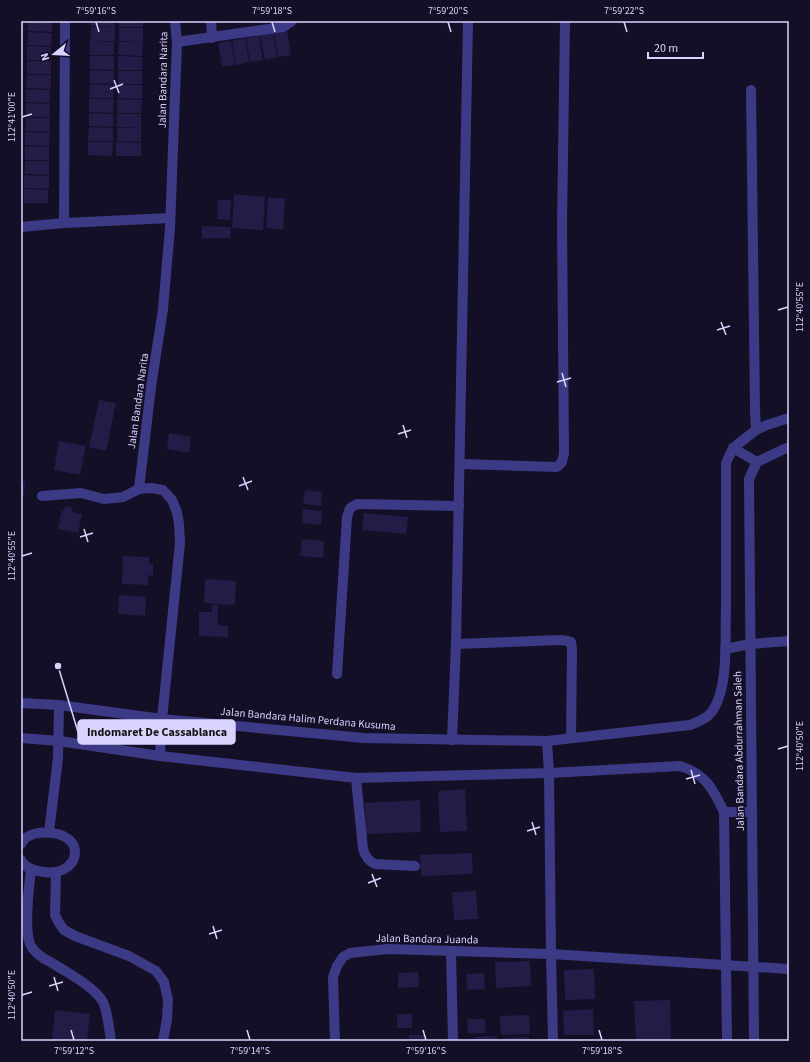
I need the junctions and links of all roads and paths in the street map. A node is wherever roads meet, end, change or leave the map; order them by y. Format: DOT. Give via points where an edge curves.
graph roads {
  1 [pos="65,21"];
  2 [pos="176,21"];
  3 [pos="212,21"];
  4 [pos="292,21"];
  5 [pos="468,21"];
  6 [pos="566,21"];
  7 [pos="212,38"];
  8 [pos="177,42"];
  9 [pos="752,90"];
  10 [pos="64,223"];
  11 [pos="170,223"];
  12 [pos="21,227"];
  13 [pos="789,418"];
  14 [pos="756,430"];
  15 [pos="789,447"];
  16 [pos="733,448"];
  17 [pos="757,462"];
  18 [pos="460,464"];
  19 [pos="139,489"];
  20 [pos="42,496"];
  21 [pos="459,506"];
  22 [pos="789,641"];
  23 [pos="456,644"];
  24 [pos="750,644"];
  25 [pos="725,649"];
  26 [pos="337,674"];
  27 [pos="21,703"];
  28 [pos="59,705"];
  29 [pos="162,718"];
  30 [pos="690,725"];
  31 [pos="21,738"];
  32 [pos="571,738"];
  33 [pos="452,740"];
  34 [pos="59,741"];
  35 [pos="547,741"];
  36 [pos="160,756"];
  37 [pos="549,773"];
  38 [pos="356,778"];
  39 [pos="724,812"];
  40 [pos="752,812"];
  41 [pos="49,832"];
  42 [pos="21,844"];
  43 [pos="21,860"];
  44 [pos="415,866"];
  45 [pos="31,870"];
  46 [pos="56,872"];
  47 [pos="451,951"];
  48 [pos="551,954"];
  49 [pos="726,966"];
  50 [pos="753,966"];
  51 [pos="789,969"];
  52 [pos="111,1041"];
  53 [pos="163,1041"];
  54 [pos="335,1041"];
  55 [pos="453,1041"];
  56 [pos="553,1041"];
  57 [pos="727,1041"];
  58 [pos="754,1041"];
  1 -- 10 [label="street"];
  2 -- 8 [label="street, Jalan Bandara Narita"];
  3 -- 7 [label="street"];
  4 -- 7 [label="street" via="283,27"];
  5 -- 18 [label="street"];
  6 -- 18 [label="street" via="562,223 562,462 557,467"];
  7 -- 8 [label="street"];
  8 -- 11 [label="street, Jalan Bandara Narita"];
  9 -- 14 [label="street"];
  10 -- 11 [label="street"];
  10 -- 12 [label="street"];
  11 -- 19 [label="street, Jalan Bandara Narita" via="163,308"];
  13 -- 14 [label="street"];
  14 -- 16 [label="street"];
  15 -- 17 [label="street"];
  16 -- 17 [label="street"];
  16 -- 25 [label="street, Jalan Bandara Abdurrahman Saleh" via="726,463"];
  17 -- 24 [label="street, Jalan Bandara Abdurrahman Saleh" via="749,479"];
  18 -- 21 [label="street"];
  19 -- 20 [label="street" via="123,497 104,500 81,493"];
  19 -- 29 [label="street" via="163,490 178,512 180,524"];
  21 -- 23 [label="street"];
  21 -- 26 [label="street" via="357,504 350,508 347,517"];
  22 -- 24 [label="street"];
  23 -- 32 [label="street" via="570,641"];
  23 -- 33 [label="street"];
  24 -- 25 [label="street"];
  24 -- 40 [label="street, Jalan Bandara Abdurrahman Saleh"];
  25 -- 30 [label="street, Jalan Bandara Abdurrahman Saleh" via="723,681 718,700 706,718"];
  27 -- 28 [label="street, Jalan Bandara Halim Perdana Kusuma"];
  28 -- 29 [label="street, Jalan Bandara Halim Perdana Kusuma"];
  28 -- 34 [label="street"];
  29 -- 33 [label="street, Jalan Bandara Halim Perdana Kusuma" via="364,738"];
  29 -- 36 [label="street"];
  30 -- 32 [label="street, Jalan Bandara Halim Perdana Kusuma"];
  31 -- 34 [label="street"];
  32 -- 35 [label="street, Jalan Bandara Halim Perdana Kusuma"];
  33 -- 35 [label="street, Jalan Bandara Halim Perdana Kusuma"];
  34 -- 36 [label="street"];
  34 -- 41 [label="street"];
  35 -- 37 [label="street"];
  36 -- 38 [label="street"];
  37 -- 38 [label="street"];
  37 -- 39 [label="street, Jalan Bandara Abdurrahman Saleh" via="680,766 697,773 709,784"];
  37 -- 48 [label="street"];
  38 -- 44 [label="street" via="363,849 367,858 375,864"];
  39 -- 40 [label="street"];
  39 -- 49 [label="street, Jalan Bandara Abdurrahman Saleh"];
  40 -- 50 [label="street, Jalan Bandara Abdurrahman Saleh"];
  41 -- 42 [label="street" via="30,835"];
  41 -- 46 [label="street" via="68,838 75,852 73,862"];
  43 -- 45 [label="street"];
  45 -- 46 [label="street"];
  45 -- 52 [label="street" via="27,921 31,946 41,957 96,993 104,1004"];
  46 -- 53 [label="street" via="55,915 64,930 129,956 156,971 164,982 168,1000"];
  47 -- 48 [label="street, Jalan Bandara Juanda"];
  47 -- 54 [label="street, Jalan Bandara Juanda" via="388,949 350,953 343,957 333,976"];
  47 -- 55 [label="street"];
  48 -- 49 [label="street, Jalan Bandara Juanda"];
  48 -- 56 [label="street"];
  49 -- 50 [label="street, Jalan Bandara Juanda"];
  49 -- 57 [label="street, Jalan Bandara Abdurrahman Saleh"];
  50 -- 51 [label="street, Jalan Bandara Juanda"];
  50 -- 58 [label="street, Jalan Bandara Abdurrahman Saleh"];
}
